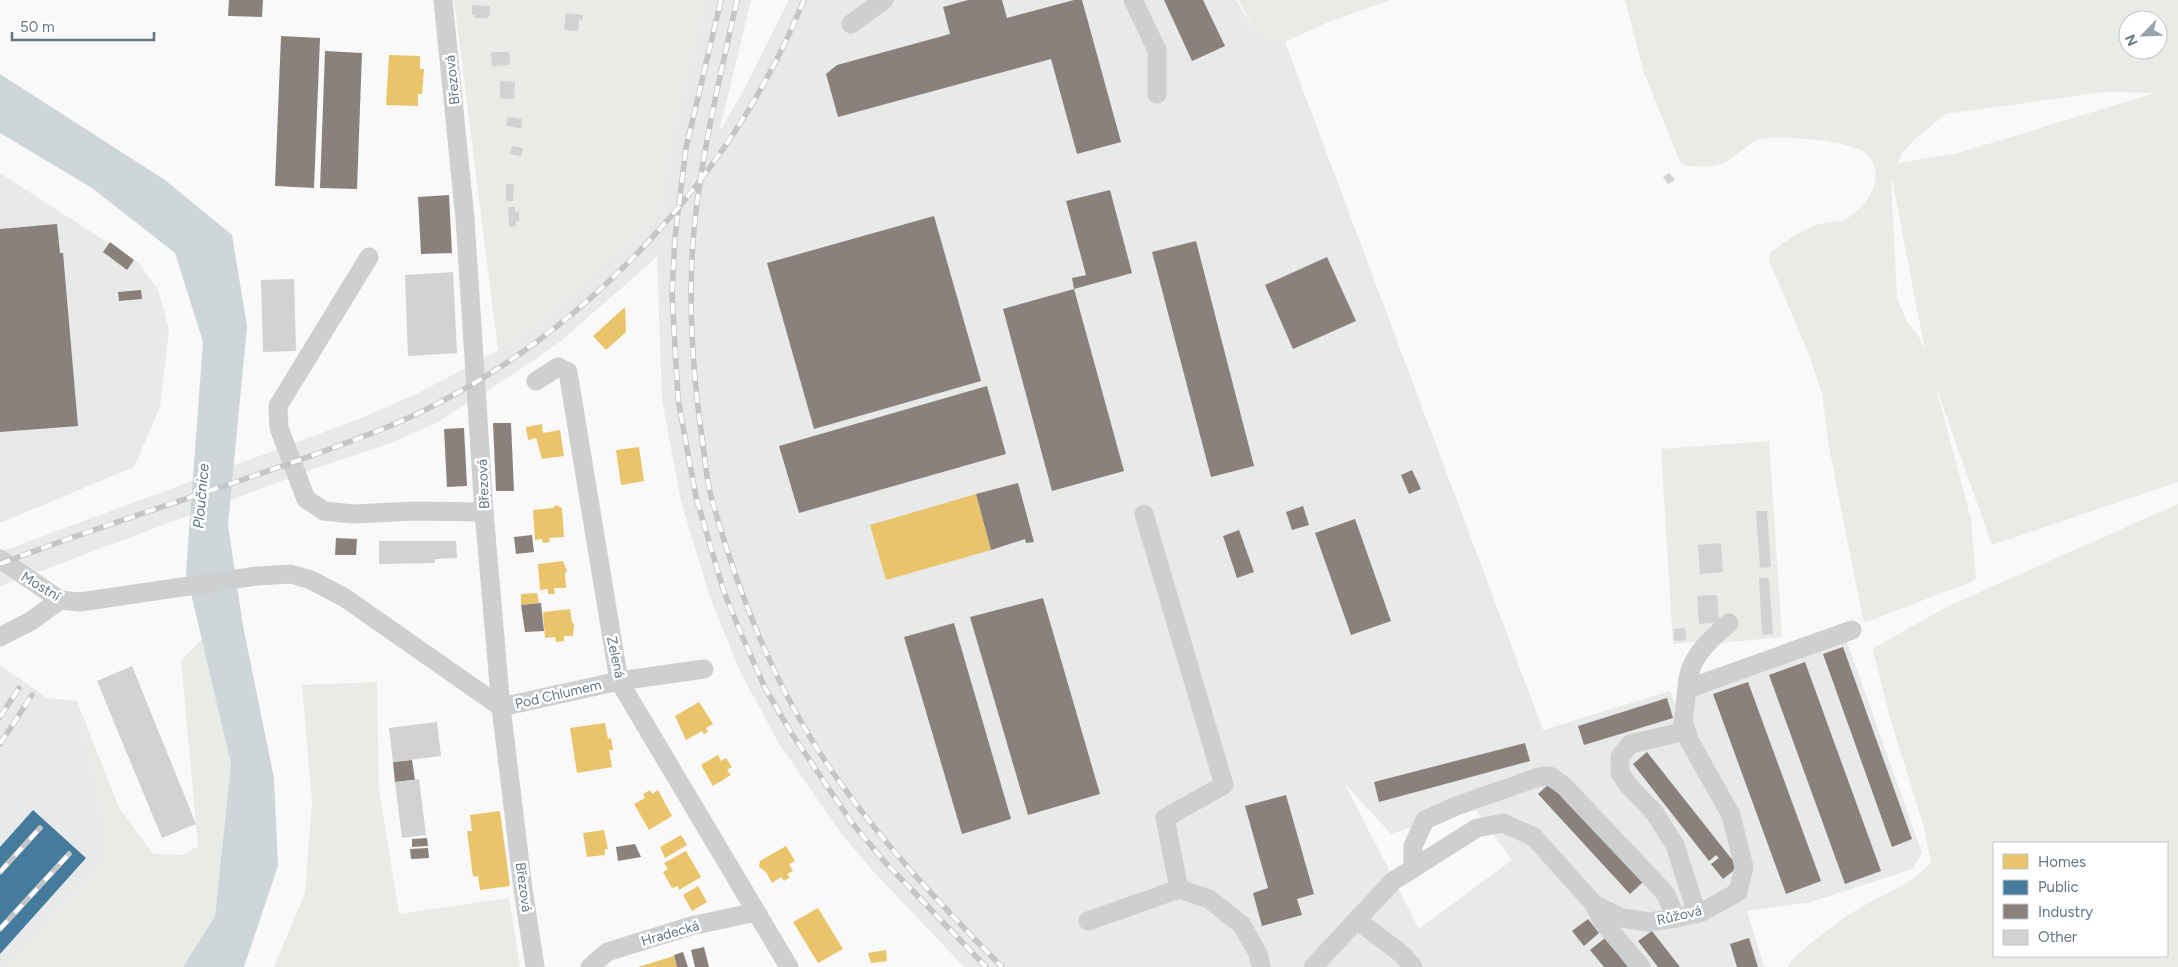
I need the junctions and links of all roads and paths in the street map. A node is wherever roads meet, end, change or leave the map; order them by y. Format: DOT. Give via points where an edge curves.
graph roads {
  1 [pos="443,0"];
  2 [pos="884,0"];
  3 [pos="1133,0"];
  4 [pos="851,24"];
  5 [pos="1157,94"];
  6 [pos="369,257"];
  7 [pos="536,381"];
  8 [pos="484,512"];
  9 [pos="1144,514"];
  10 [pos="0,559"];
  11 [pos="60,600"];
  12 [pos="1729,623"];
  13 [pos="1852,630"];
  14 [pos="0,638"];
  15 [pos="704,669"];
  16 [pos="619,681"];
  17 [pos="1687,689"];
  18 [pos="501,707"];
  19 [pos="1686,731"];
  20 [pos="1412,869"];
  21 [pos="1179,889"];
  22 [pos="1594,904"];
  23 [pos="756,912"];
  24 [pos="1697,914"];
  25 [pos="1676,918"];
  26 [pos="1357,920"];
  27 [pos="1088,921"];
  28 [pos="535,967"];
  29 [pos="590,967"];
  30 [pos="789,967"];
  31 [pos="1261,967"];
  32 [pos="1313,967"];
  33 [pos="1413,967"];
  34 [pos="1641,967"];
  1 -- 8 [label="street, Březová" via="466,219"];
  2 -- 4 [label="street"];
  3 -- 5 [label="street" via="1157,50"];
  6 -- 8 [label="street" via="278,406 279,428 306,499 324,511 353,514"];
  7 -- 16 [label="street, Zelená" via="558,367 568,372"];
  8 -- 18 [label="street, Březová"];
  9 -- 21 [label="street" via="1224,784 1165,818"];
  10 -- 11 [label="street, Mostní"];
  11 -- 14 [label="street"];
  11 -- 18 [label="street, Mostní" via="80,602 291,574 331,590"];
  12 -- 17 [label="street, Růžová" via="1706,643 1687,675"];
  13 -- 17 [label="street"];
  15 -- 16 [label="street, Pod Chlumem"];
  16 -- 18 [label="street, Pod Chlumem"];
  16 -- 23 [label="street, Zelená"];
  17 -- 19 [label="street, Růžová" via="1683,722"];
  18 -- 28 [label="street, Březová"];
  19 -- 24 [label="street, Růžová" via="1731,815 1744,866 1738,892"];
  19 -- 24 [label="street" via="1630,744 1620,757 1620,772 1654,812 1675,845"];
  20 -- 22 [label="street, Růžová" via="1477,828 1503,823 1534,837"];
  20 -- 25 [label="street" via="1413,846 1425,820 1550,776 1564,786 1665,893"];
  20 -- 26 [label="street, Růžová" via="1393,881"];
  21 -- 27 [label="street"];
  21 -- 31 [label="street" via="1209,899 1242,925 1258,954"];
  22 -- 25 [label="street, Růžová" via="1622,918 1649,922"];
  22 -- 34 [label="street" via="1602,921"];
  23 -- 29 [label="street, Hradecká" via="691,926 607,952"];
  23 -- 30 [label="street, Zelená"];
  24 -- 25 [label="street, Růžová"];
  26 -- 32 [label="street, Růžová"];
  26 -- 33 [label="street" via="1404,955"];
}
